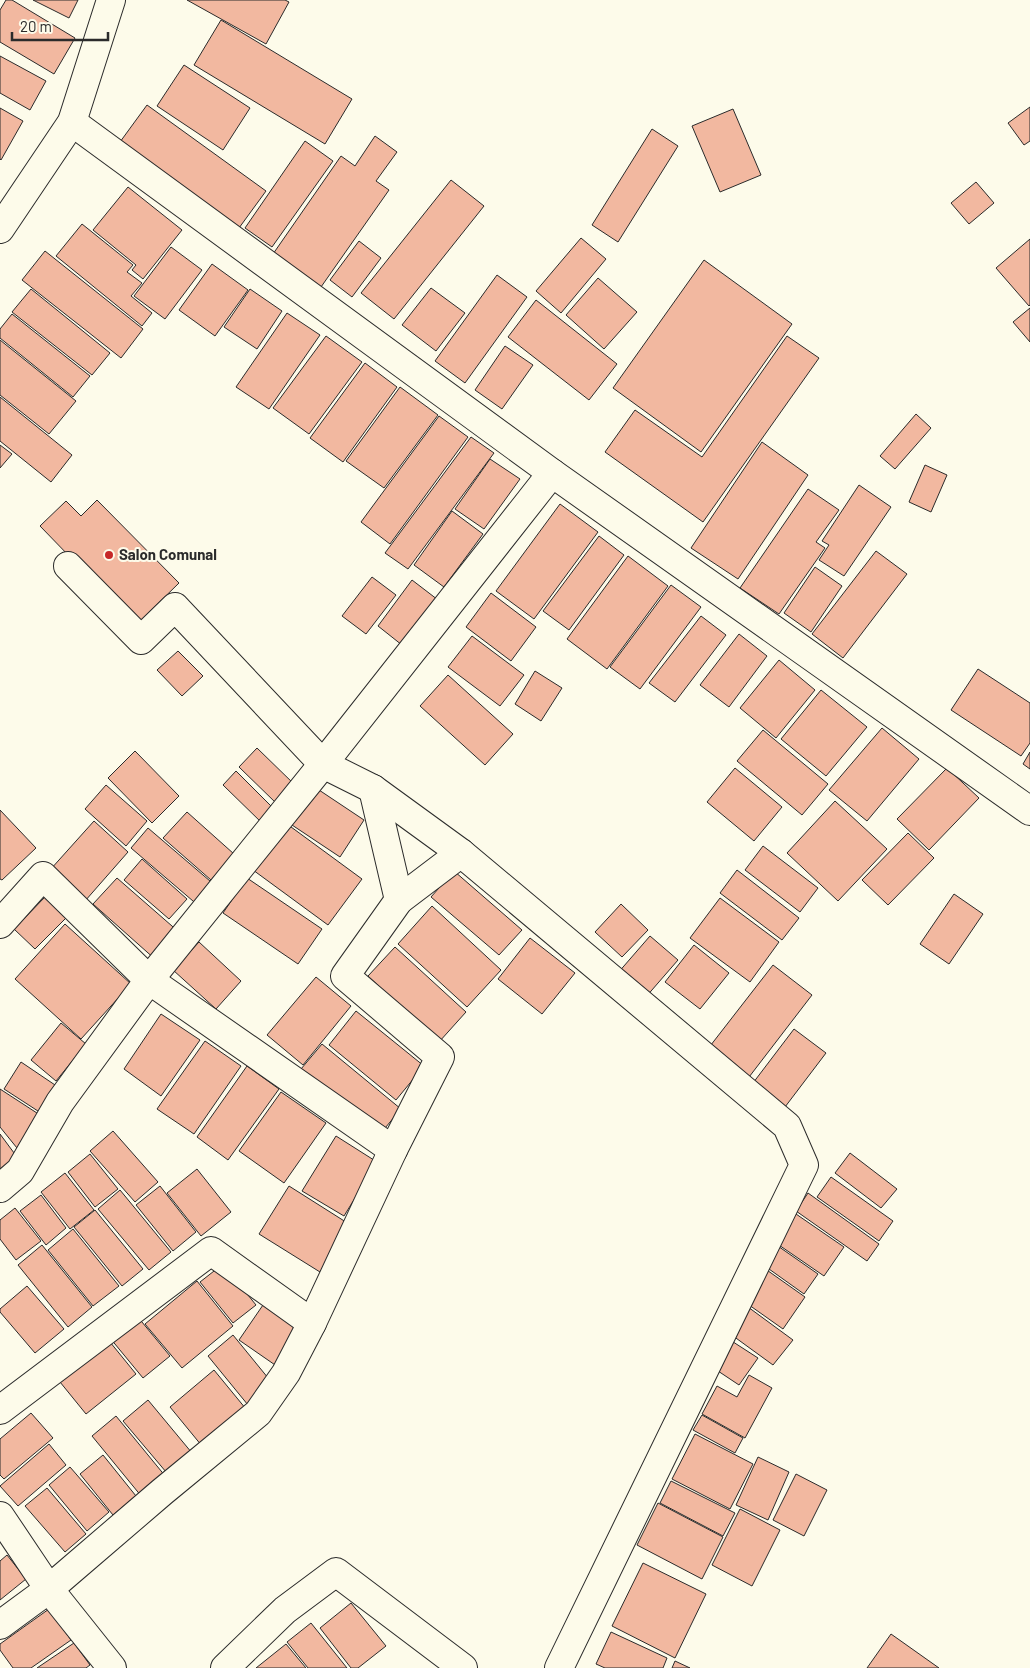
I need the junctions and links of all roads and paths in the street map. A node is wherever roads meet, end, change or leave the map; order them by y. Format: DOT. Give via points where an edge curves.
graph roads {
  1 [pos="111,0"];
  2 [pos="72,122"];
  3 [pos="0,229"];
  4 [pos="552,473"];
  5 [pos="68,566"];
  6 [pos="322,764"];
  7 [pos="373,789"];
  8 [pos="1030,811"];
  9 [pos="461,853"];
  10 [pos="399,900"];
  11 [pos="0,924"];
  12 [pos="149,980"];
  13 [pos="393,1150"];
  14 [pos="0,1188"];
  15 [pos="312,1323"];
  16 [pos="0,1410"];
  17 [pos="0,1516"];
  18 [pos="49,1589"];
  19 [pos="0,1625"];
  20 [pos="112,1668"];
  21 [pos="226,1668"];
  22 [pos="463,1668"];
  23 [pos="559,1668"];
  1 -- 2 [label="street"];
  2 -- 3 [label="street"];
  2 -- 4 [label="street"];
  4 -- 6 [label="street"];
  4 -- 8 [label="street"];
  5 -- 6 [label="street" via="141,640 175,607"];
  6 -- 7 [label="street"];
  6 -- 12 [label="street"];
  7 -- 9 [label="street"];
  7 -- 10 [label="street"];
  9 -- 10 [label="street"];
  9 -- 23 [label="street" via="787,1126 804,1165"];
  10 -- 13 [label="street" via="345,976 440,1057"];
  11 -- 12 [label="street" via="44,876"];
  12 -- 13 [label="street"];
  12 -- 14 [label="street" via="60,1102 20,1171"];
  13 -- 15 [label="street"];
  15 -- 16 [label="street" via="211,1251"];
  15 -- 18 [label="street" via="286,1372 258,1413"];
  17 -- 18 [label="street"];
  18 -- 19 [label="street"];
  18 -- 20 [label="street"];
  21 -- 22 [label="street" via="285,1610 336,1572"];
}
